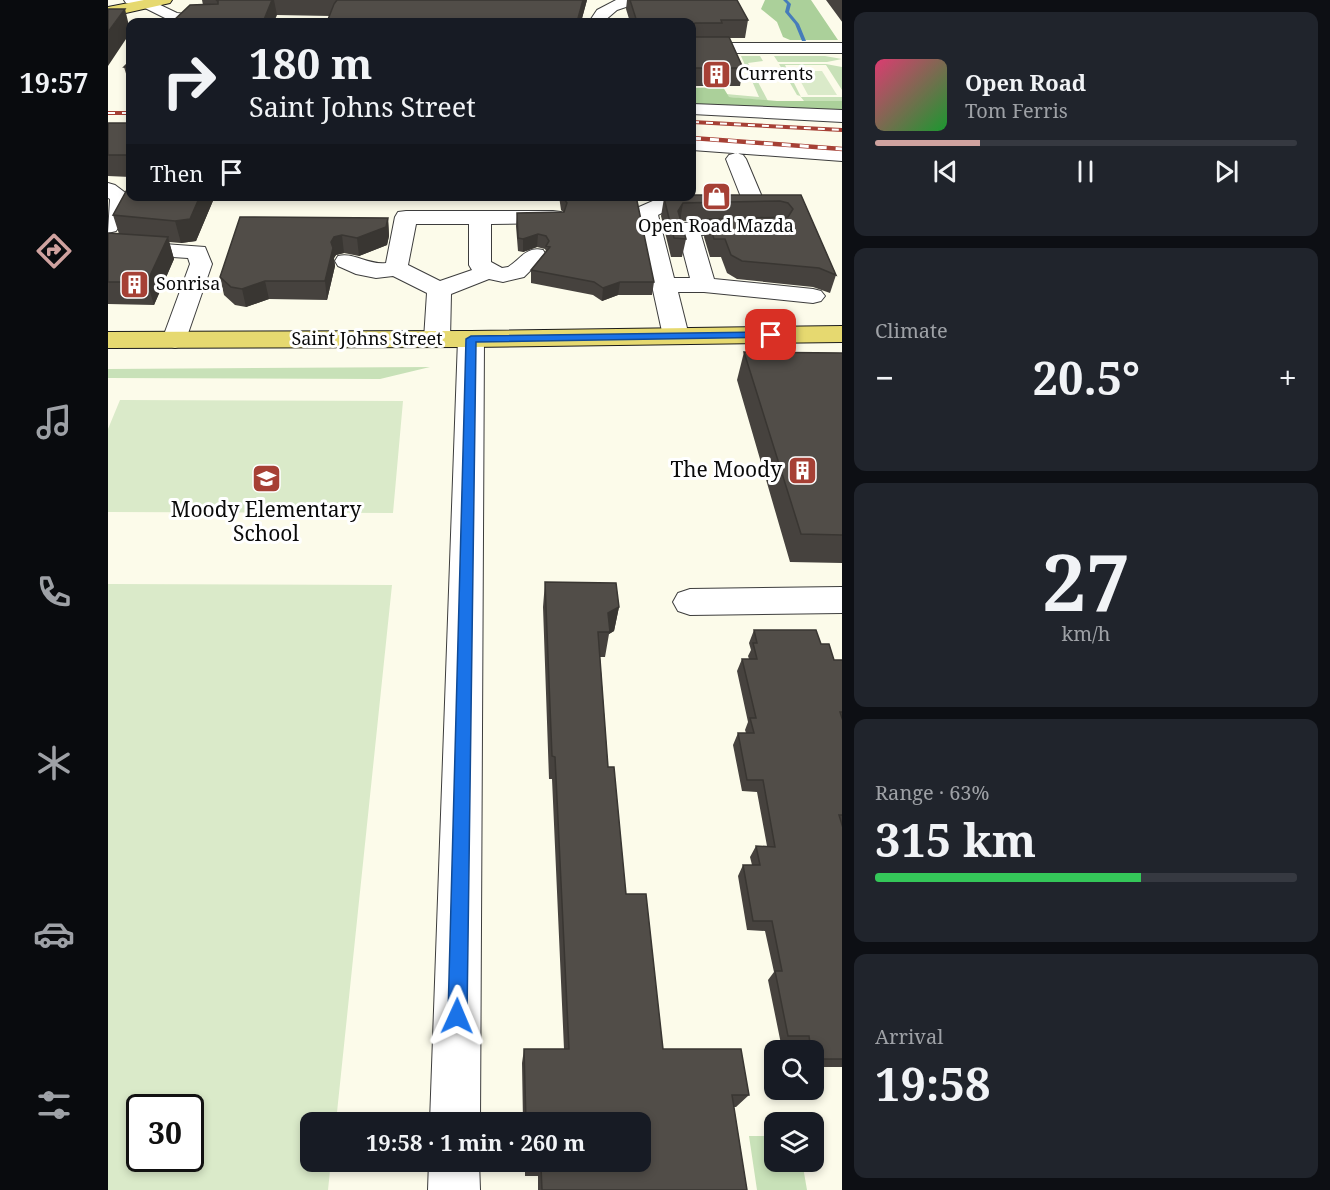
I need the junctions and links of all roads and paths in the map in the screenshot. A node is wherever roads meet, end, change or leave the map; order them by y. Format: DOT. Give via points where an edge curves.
graph roads {
  1 [pos="165,0"];
  2 [pos="633,0"];
  3 [pos="131,2"];
  4 [pos="108,4"];
  5 [pos="148,4"];
  6 [pos="108,12"];
  7 [pos="154,18"];
  8 [pos="181,18"];
  9 [pos="598,18"];
  10 [pos="696,48"];
  11 [pos="842,48"];
  12 [pos="696,109"];
  13 [pos="842,116"];
  14 [pos="696,144"];
  15 [pos="842,155"];
  16 [pos="736,159"];
  17 [pos="108,189"];
  18 [pos="664,201"];
  19 [pos="674,201"];
  20 [pos="552,213"];
  21 [pos="480,218"];
  22 [pos="108,226"];
  23 [pos="775,228"];
  24 [pos="108,243"];
  25 [pos="535,255"];
  26 [pos="346,261"];
  27 [pos="396,268"];
  28 [pos="489,271"];
  29 [pos="664,285"];
  30 [pos="704,285"];
  31 [pos="439,290"];
  32 [pos="813,296"];
  33 [pos="842,334"];
  34 [pos="676,336"];
  35 [pos="454,339"];
  36 [pos="108,340"];
  37 [pos="175,340"];
  38 [pos="842,600"];
  39 [pos="690,602"];
  40 [pos="455,1112"];
  41 [pos="454,1172"];
  42 [pos="454,1190"];
  1 -- 5 [label="main road"];
  2 -- 9 [label="street" via="608,8"];
  3 -- 4 [label="main road"];
  3 -- 5 [label="main road"];
  3 -- 6 [label="main road"];
  3 -- 7 [label="street"];
  5 -- 8 [label="street"];
  10 -- 11 [label="street"];
  12 -- 13 [label="street"];
  14 -- 15 [label="street"];
  16 -- 19 [label="street" via="754,204"];
  17 -- 22 [label="street" via="121,197"];
  18 -- 29 [label="street" via="647,212"];
  20 -- 21 [label="street"];
  21 -- 27 [label="street" via="396,218"];
  21 -- 28 [label="street" via="480,265"];
  23 -- 30 [label="street" via="688,228"];
  24 -- 37 [label="street" via="119,248 197,252 201,264"];
  25 -- 28 [label="street" via="523,270 512,274"];
  26 -- 27 [label="street" via="369,271"];
  27 -- 31 [label="street"];
  28 -- 31 [label="street"];
  29 -- 30 [label="street"];
  29 -- 34 [label="street"];
  30 -- 32 [label="street"];
  31 -- 35 [label="street"];
  33 -- 34 [label="main road, Saint Johns Street"];
  34 -- 35 [label="main road, Saint Johns Street"];
  35 -- 37 [label="main road, Saint Johns Street"];
  35 -- 40 [label="street"];
  36 -- 37 [label="main road, Saint Johns Street"];
  38 -- 39 [label="street"];
  41 -- 42 [label="street"];
}
